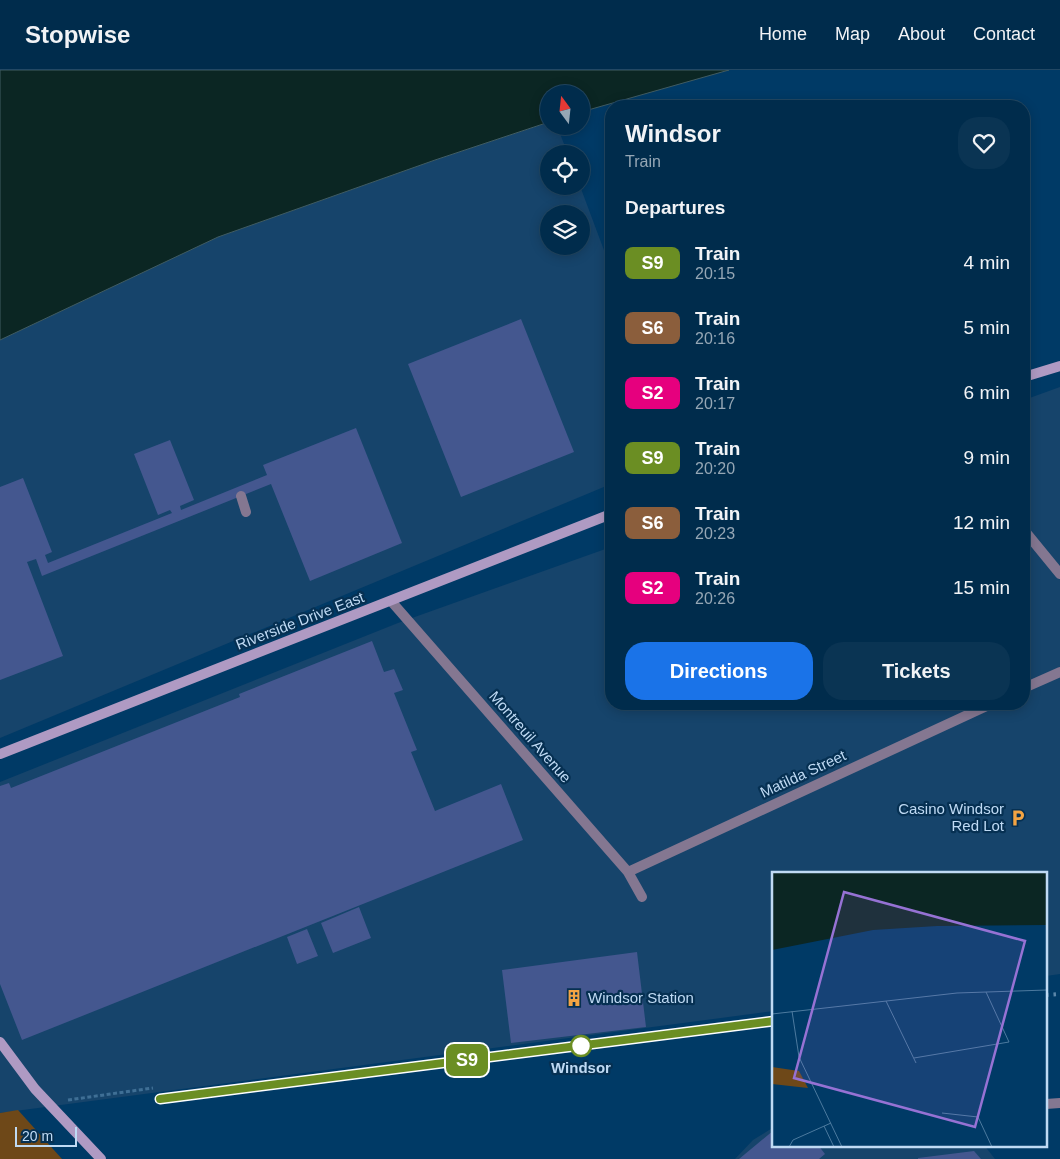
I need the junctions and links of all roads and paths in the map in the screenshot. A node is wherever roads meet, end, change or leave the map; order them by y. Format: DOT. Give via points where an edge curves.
graph roads {
  1 [pos="1060,366"];
  2 [pos="1030,375"];
  3 [pos="241,496"];
  4 [pos="246,512"];
  5 [pos="605,516"];
  6 [pos="1030,537"];
  7 [pos="1060,574"];
  8 [pos="391,601"];
  9 [pos="1060,672"];
  10 [pos="1030,685"];
  11 [pos="978,710"];
  12 [pos="0,754"];
  13 [pos="628,872"];
  14 [pos="642,897"];
  15 [pos="0,1042"];
  16 [pos="153,1088"];
  17 [pos="68,1100"];
  18 [pos="101,1159"];
  1 -- 2 [label="main road"];
  3 -- 4 [label="street"];
  5 -- 8 [label="main road, Riverside Drive East"];
  6 -- 7 [label="street"];
  8 -- 12 [label="main road, Riverside Drive East"];
  8 -- 13 [label="street, Montreuil Avenue"];
  9 -- 10 [label="street"];
  11 -- 13 [label="street, Matilda Street"];
  13 -- 14 [label="street, Montreuil Avenue"];
  15 -- 18 [label="main road" via="35,1089"];
  16 -- 17 [label="path"];
}
